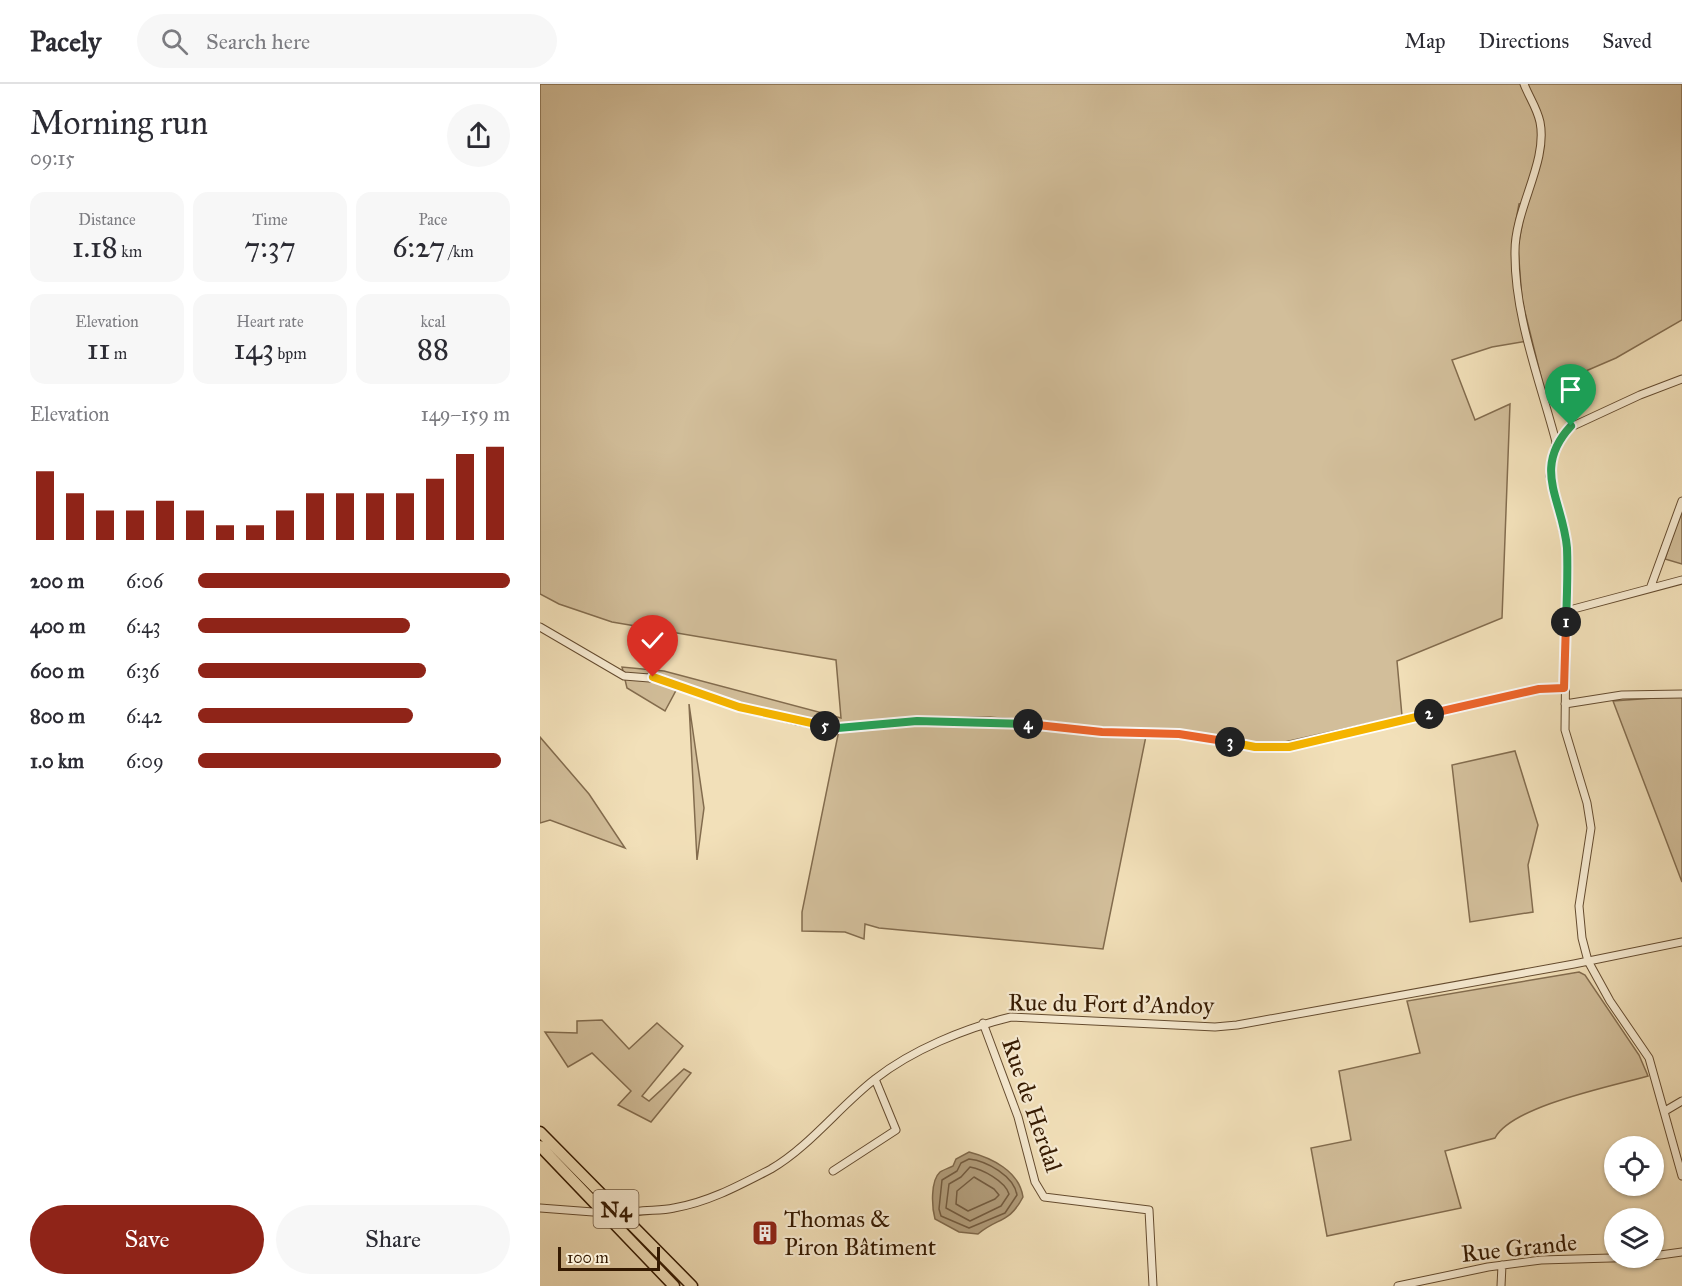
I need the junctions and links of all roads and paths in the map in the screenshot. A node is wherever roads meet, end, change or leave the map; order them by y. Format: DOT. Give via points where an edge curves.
graph roads {
  1 [pos="1524,84"];
  2 [pos="1682,379"];
  3 [pos="1556,442"];
  4 [pos="1682,501"];
  5 [pos="1682,580"];
  6 [pos="1652,586"];
  7 [pos="1566,611"];
  8 [pos="540,627"];
  9 [pos="1564,688"];
  10 [pos="1682,694"];
  11 [pos="1565,704"];
  12 [pos="1682,942"];
  13 [pos="1588,961"];
  14 [pos="983,1023"];
  15 [pos="875,1079"];
  16 [pos="1682,1101"];
  17 [pos="1665,1111"];
  18 [pos="540,1132"];
  19 [pos="540,1146"];
  20 [pos="833,1171"];
  21 [pos="1682,1176"];
  22 [pos="606,1206"];
  23 [pos="540,1208"];
  24 [pos="618,1219"];
  25 [pos="1682,1252"];
  26 [pos="1664,1254"];
  27 [pos="1604,1258"];
  28 [pos="1503,1265"];
  29 [pos="674,1286"];
  30 [pos="692,1286"];
  31 [pos="1153,1286"];
  32 [pos="1398,1286"];
  33 [pos="1501,1286"];
  1 -- 3 [label="street" via="1539,116 1541,137 1516,233 1516,275 1519,301"];
  2 -- 3 [label="street" via="1587,418 1571,426"];
  3 -- 7 [label="street" via="1550,476 1567,546"];
  4 -- 6 [label="street"];
  5 -- 6 [label="street"];
  6 -- 7 [label="street"];
  7 -- 9 [label="street"];
  8 -- 9 [label="street" via="624,676 662,679 739,707 838,728 917,721 990,721 1102,732 1179,734 1272,748 1539,689"];
  9 -- 11 [label="street"];
  10 -- 11 [label="street" via="1622,695"];
  11 -- 13 [label="street" via="1565,730 1591,828 1579,906"];
  12 -- 13 [label="street, Rue du Fort d'Andoy"];
  13 -- 14 [label="street, Rue du Fort d'Andoy" via="1237,1025 1011,1017"];
  13 -- 17 [label="street" via="1648,1058"];
  14 -- 15 [label="street, Rue du Fort d'Andoy"];
  14 -- 31 [label="street, Rue de Herdal" via="1018,1117 1035,1182 1044,1197 1149,1210"];
  15 -- 20 [label="street" via="896,1130"];
  15 -- 24 [label="street, Rue du Fort d'Andoy" via="772,1168 714,1198"];
  16 -- 17 [label="street"];
  17 -- 21 [label="street"];
  18 -- 22 [label="main road, N4"];
  19 -- 22 [label="main road, N4"];
  22 -- 23 [label="street" via="593,1212"];
  22 -- 24 [label="main road, N4"];
  24 -- 29 [label="main road, N4"];
  24 -- 30 [label="main road, N4"];
  25 -- 26 [label="street"];
  27 -- 28 [label="street, Rue Grande"];
  28 -- 32 [label="street, Rue Grande"];
  28 -- 33 [label="street"];
}
